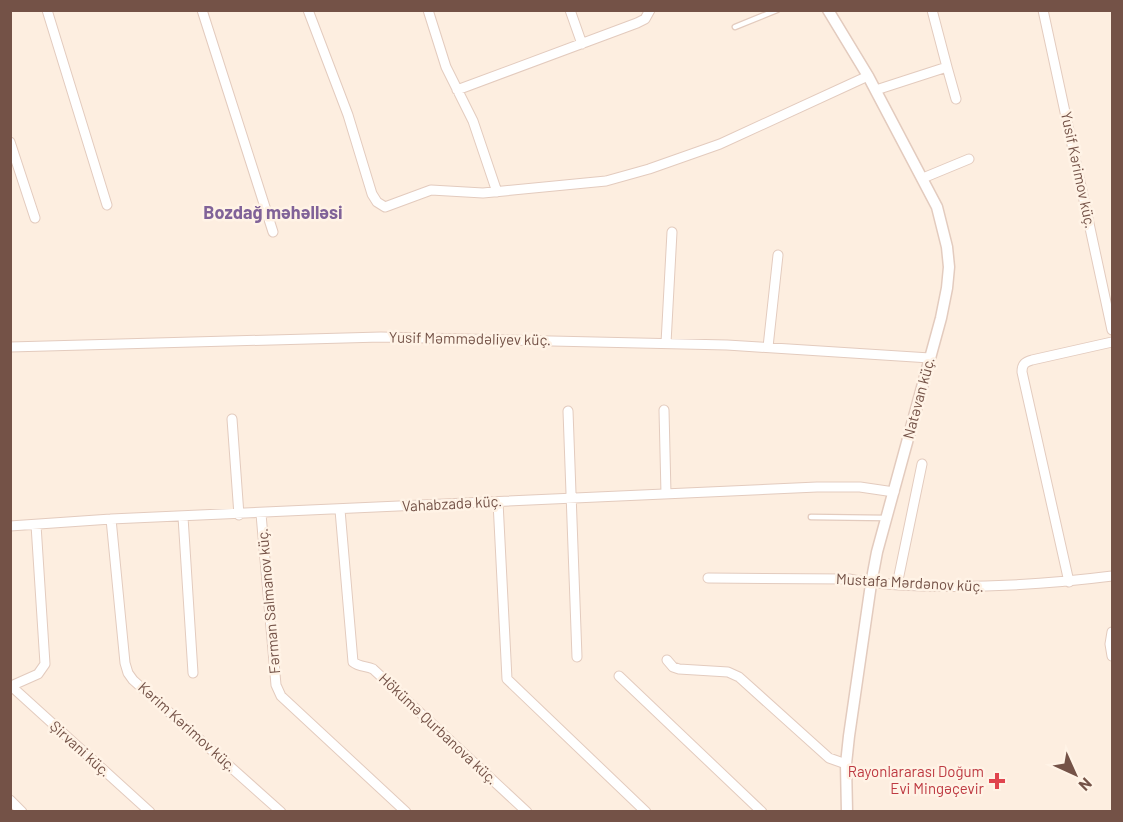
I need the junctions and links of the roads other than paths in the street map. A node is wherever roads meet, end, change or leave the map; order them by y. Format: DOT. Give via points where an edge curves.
graph roads {
  1 [pos="47,10"];
  2 [pos="202,10"];
  3 [pos="308,10"];
  4 [pos="428,10"];
  5 [pos="570,10"];
  6 [pos="650,10"];
  7 [pos="777,10"];
  8 [pos="828,10"];
  9 [pos="932,10"];
  10 [pos="1043,10"];
  11 [pos="735,27"];
  12 [pos="582,44"];
  13 [pos="947,67"];
  14 [pos="868,76"];
  15 [pos="457,90"];
  16 [pos="876,90"];
  17 [pos="956,99"];
  18 [pos="10,142"];
  19 [pos="969,159"];
  20 [pos="923,178"];
  21 [pos="497,192"];
  22 [pos="107,205"];
  23 [pos="35,218"];
  24 [pos="273,232"];
  25 [pos="672,232"];
  26 [pos="778,255"];
  27 [pos="1113,330"];
  28 [pos="1113,342"];
  29 [pos="666,343"];
  30 [pos="10,347"];
  31 [pos="768,347"];
  32 [pos="930,358"];
  33 [pos="664,410"];
  34 [pos="568,411"];
  35 [pos="232,419"];
  36 [pos="922,464"];
  37 [pos="894,492"];
  38 [pos="666,494"];
  39 [pos="571,498"];
  40 [pos="498,502"];
  41 [pos="340,510"];
  42 [pos="261,514"];
  43 [pos="239,515"];
  44 [pos="183,517"];
  45 [pos="811,517"];
  46 [pos="886,518"];
  47 [pos="111,519"];
  48 [pos="36,525"];
  49 [pos="10,526"];
  50 [pos="1113,576"];
  51 [pos="708,578"];
  52 [pos="1070,582"];
  53 [pos="871,584"];
  54 [pos="897,585"];
  55 [pos="1113,632"];
  56 [pos="1113,656"];
  57 [pos="577,657"];
  58 [pos="667,660"];
  59 [pos="194,673"];
  60 [pos="619,676"];
  61 [pos="11,685"];
  62 [pos="846,764"];
  63 [pos="10,800"];
  64 [pos="22,812"];
  65 [pos="150,812"];
  66 [pos="281,812"];
  67 [pos="406,812"];
  68 [pos="526,812"];
  69 [pos="646,812"];
  70 [pos="762,812"];
  71 [pos="847,812"];
  1 -- 22 [label="street"];
  2 -- 24 [label="street"];
  3 -- 21 [label="street" via="377,202 385,207 431,190"];
  4 -- 15 [label="street"];
  5 -- 12 [label="street"];
  6 -- 12 [label="street" via="637,23"];
  7 -- 11 [label="lane"];
  8 -- 14 [label="street, Natəvan küç."];
  9 -- 13 [label="street"];
  10 -- 27 [label="street, Yusif Kərimov küç."];
  12 -- 15 [label="street"];
  13 -- 16 [label="street"];
  13 -- 17 [label="street"];
  14 -- 16 [label="street, Natəvan küç."];
  14 -- 21 [label="street" via="720,144 649,169 606,182"];
  15 -- 21 [label="street"];
  16 -- 20 [label="street, Natəvan küç."];
  18 -- 23 [label="street"];
  19 -- 20 [label="street"];
  20 -- 32 [label="street, Natəvan küç." via="938,207 949,267"];
  25 -- 29 [label="street"];
  26 -- 31 [label="street"];
  28 -- 52 [label="street" via="1024,362 1022,366"];
  29 -- 30 [label="street, Yusif Məmmədəliyev küç." via="381,337"];
  29 -- 31 [label="street, Yusif Məmmədəliyev küç."];
  31 -- 32 [label="street, Yusif Məmmədəliyev küç."];
  32 -- 37 [label="street, Natəvan küç."];
  33 -- 38 [label="street"];
  34 -- 39 [label="street"];
  35 -- 43 [label="street"];
  36 -- 54 [label="street"];
  37 -- 38 [label="street, Vahabzadə küç." via="817,487"];
  37 -- 46 [label="street, Natəvan küç."];
  38 -- 39 [label="street, Vahabzadə küç."];
  39 -- 40 [label="street, Vahabzadə küç."];
  39 -- 57 [label="street"];
  40 -- 41 [label="street, Vahabzadə küç."];
  40 -- 69 [label="street" via="507,679"];
  41 -- 42 [label="street, Vahabzadə küç."];
  41 -- 68 [label="street, Hökümə Qurbanova küç." via="352,662 373,669"];
  42 -- 43 [label="street, Vahabzadə küç."];
  42 -- 67 [label="street, Fərman Salmanov küç." via="280,696"];
  43 -- 44 [label="street, Vahabzadə küç."];
  44 -- 47 [label="street, Vahabzadə küç."];
  44 -- 59 [label="street"];
  45 -- 46 [label="lane"];
  46 -- 53 [label="street, Natəvan küç."];
  47 -- 48 [label="street, Vahabzadə küç."];
  47 -- 66 [label="street, Kərim Kərimov küç." via="128,673"];
  48 -- 49 [label="street, Vahabzadə küç."];
  48 -- 61 [label="street" via="45,664 38,674"];
  50 -- 52 [label="street, Mustafa Mərdənov küç."];
  51 -- 53 [label="street, Mustafa Mərdənov küç." via="849,579"];
  52 -- 54 [label="street, Mustafa Mərdənov küç." via="964,587"];
  53 -- 54 [label="street, Mustafa Mərdənov küç."];
  53 -- 62 [label="street, Natəvan küç."];
  55 -- 56 [label="street"];
  58 -- 62 [label="street" via="679,669 739,676 829,758"];
  60 -- 70 [label="street"];
  61 -- 65 [label="street, Şirvani küç."];
  62 -- 71 [label="street, Natəvan küç."];
  63 -- 64 [label="street"];
}
